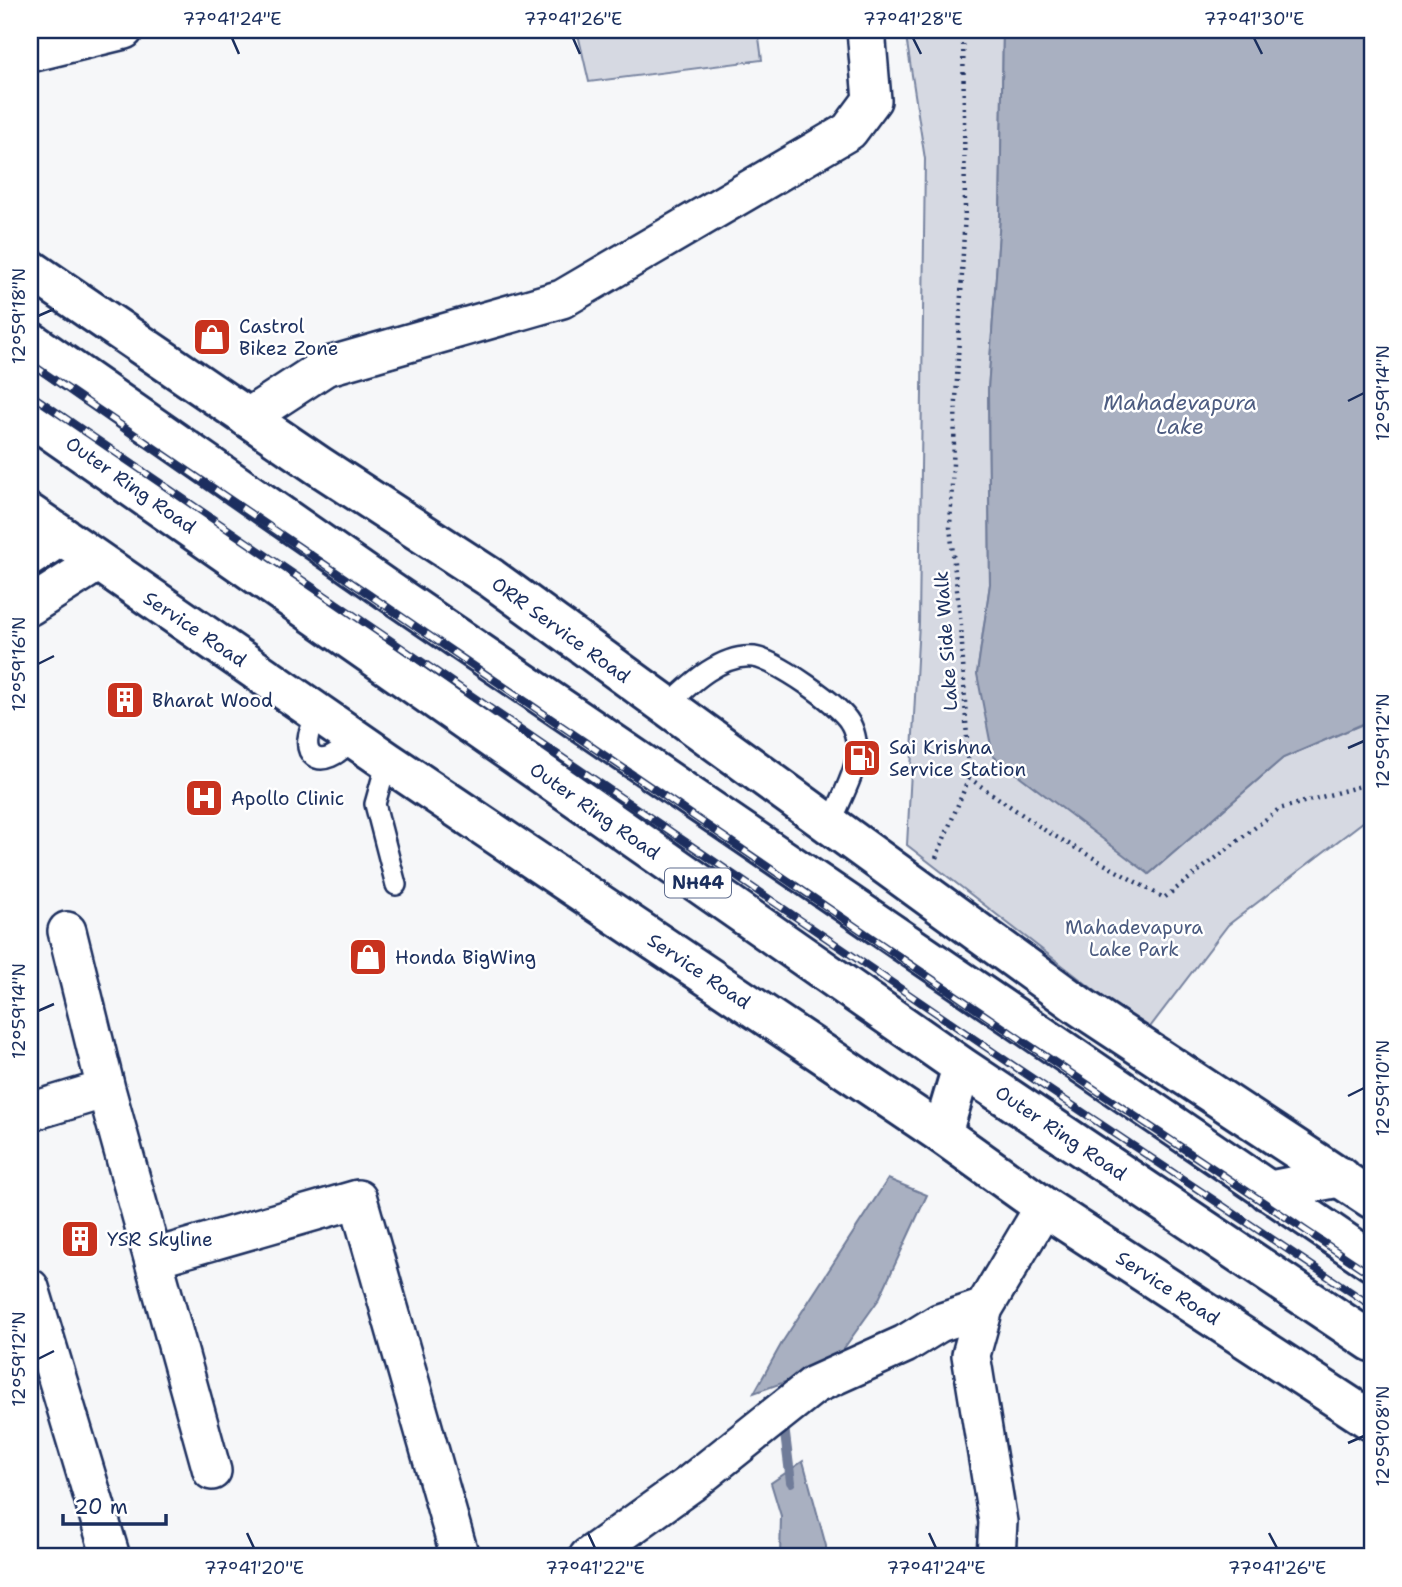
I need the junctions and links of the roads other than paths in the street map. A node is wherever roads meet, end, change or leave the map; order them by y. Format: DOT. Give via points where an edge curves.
graph roads {
  1 [pos="124,30"];
  2 [pos="866,30"];
  3 [pos="30,53"];
  4 [pos="30,269"];
  5 [pos="30,341"];
  6 [pos="30,416"];
  7 [pos="247,418"];
  8 [pos="30,514"];
  9 [pos="62,536"];
  10 [pos="30,557"];
  11 [pos="97,562"];
  12 [pos="30,606"];
  13 [pos="667,706"];
  14 [pos="387,761"];
  15 [pos="830,825"];
  16 [pos="396,885"];
  17 [pos="67,931"];
  18 [pos="962,1067"];
  19 [pos="106,1089"];
  20 [pos="30,1112"];
  21 [pos="942,1134"];
  22 [pos="1341,1177"];
  23 [pos="1268,1191"];
  24 [pos="1372,1199"];
  25 [pos="1044,1207"];
  26 [pos="153,1258"];
  27 [pos="1372,1262"];
  28 [pos="30,1288"];
  29 [pos="984,1308"];
  30 [pos="1372,1342"];
  31 [pos="1372,1421"];
  32 [pos="212,1471"];
  33 [pos="111,1557"];
  34 [pos="460,1557"];
  35 [pos="588,1557"];
  36 [pos="996,1557"];
  1 -- 3 [label="street"];
  2 -- 7 [label="street" via="872,100 849,131 562,299 325,367"];
  4 -- 7 [label="main road, ORR Service Road"];
  5 -- 23 [label="main road"];
  6 -- 18 [label="main road, Outer Ring Road / NH44"];
  7 -- 13 [label="main road, ORR Service Road" via="491,578"];
  8 -- 9 [label="main road, Service Road"];
  9 -- 10 [label="street"];
  9 -- 11 [label="main road, Service Road"];
  11 -- 12 [label="street"];
  11 -- 14 [label="main road, Service Road"];
  13 -- 15 [label="main road, ORR Service Road"];
  13 -- 15 [label="lane" via="712,668 754,657 827,699 850,723 858,748"];
  14 -- 16 [label="lane" via="375,804"];
  14 -- 21 [label="main road, Service Road"];
  15 -- 22 [label="main road, ORR Service Road" via="1081,1007"];
  17 -- 19 [label="street"];
  18 -- 21 [label="main road"];
  18 -- 30 [label="main road, Outer Ring Road / NH44"];
  19 -- 20 [label="street"];
  19 -- 26 [label="street"];
  21 -- 25 [label="main road, Service Road"];
  22 -- 23 [label="main road"];
  22 -- 24 [label="main road"];
  23 -- 27 [label="main road"];
  25 -- 29 [label="street"];
  25 -- 31 [label="main road, Service Road"];
  26 -- 32 [label="street"];
  26 -- 34 [label="street" via="358,1199"];
  28 -- 33 [label="street"];
  29 -- 35 [label="street" via="939,1323 905,1344 814,1385 690,1484"];
  29 -- 36 [label="street" via="971,1355 998,1522"];
}
